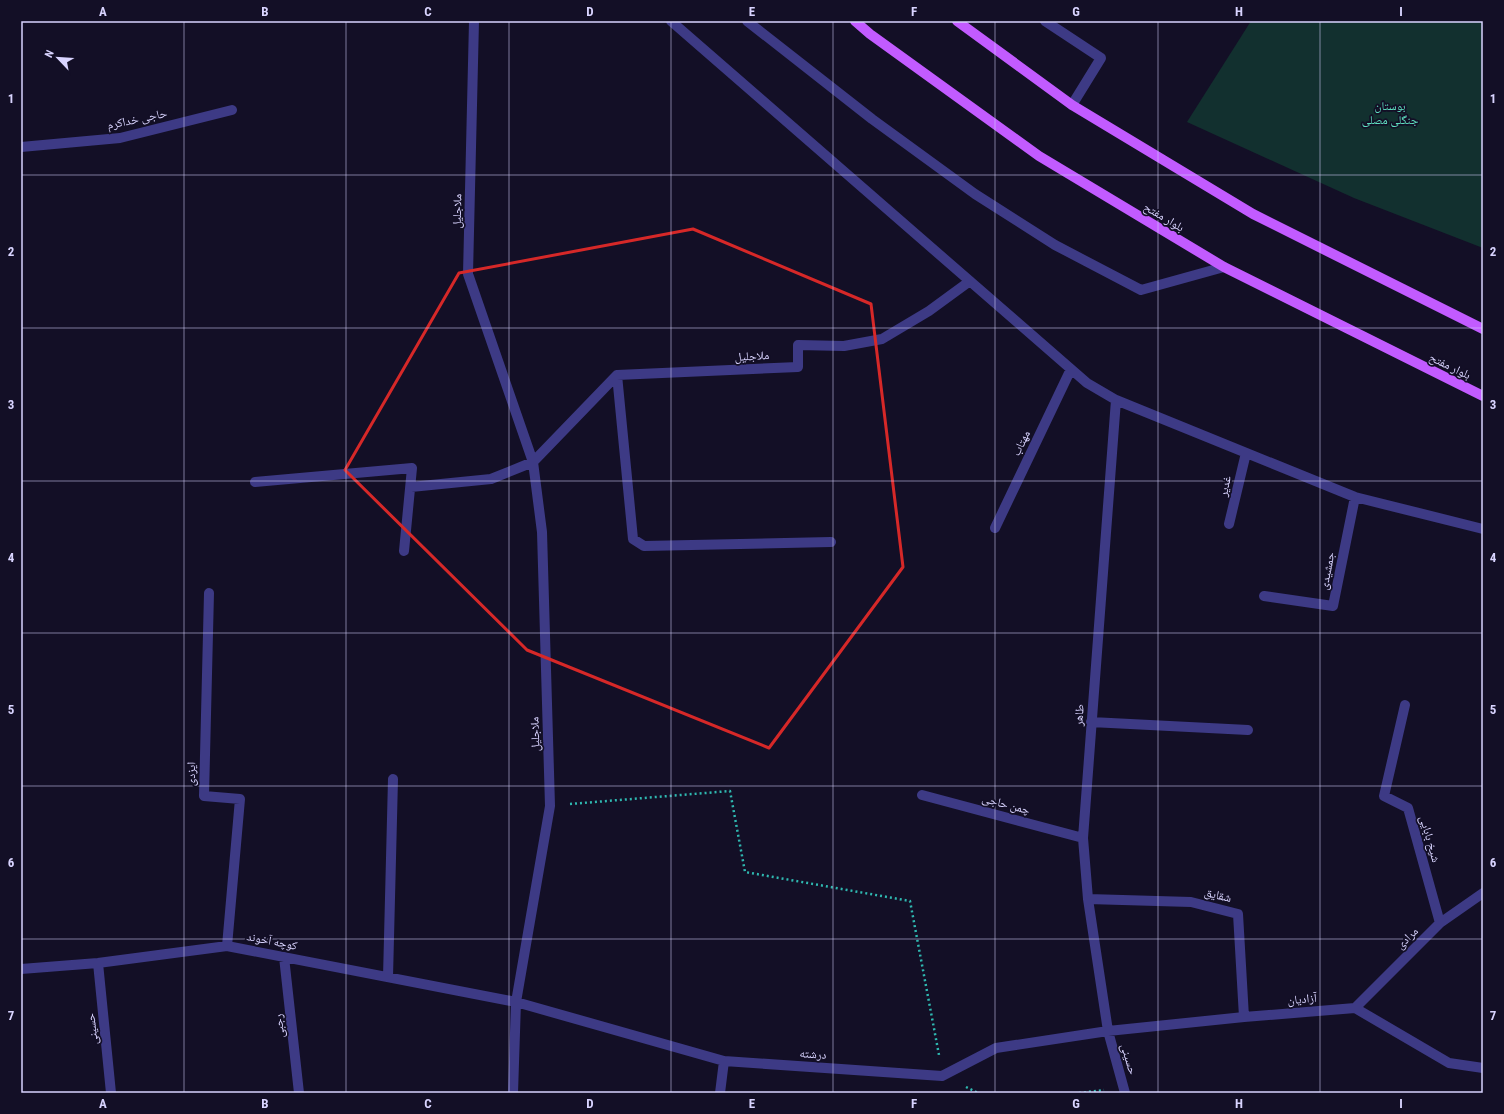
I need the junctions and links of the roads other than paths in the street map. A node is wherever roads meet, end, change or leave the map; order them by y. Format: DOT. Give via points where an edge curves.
graph roads {
  1 [pos="474,21"];
  2 [pos="671,21"];
  3 [pos="747,21"];
  4 [pos="855,21"];
  5 [pos="957,21"];
  6 [pos="1045,21"];
  7 [pos="1072,105"];
  8 [pos="232,110"];
  9 [pos="21,147"];
  10 [pos="1224,267"];
  11 [pos="970,281"];
  12 [pos="1483,329"];
  13 [pos="1071,369"];
  14 [pos="617,375"];
  15 [pos="1483,396"];
  16 [pos="1116,400"];
  17 [pos="1246,453"];
  18 [pos="533,462"];
  19 [pos="256,482"];
  20 [pos="411,487"];
  21 [pos="1355,497"];
  22 [pos="1229,524"];
  23 [pos="994,528"];
  24 [pos="1483,529"];
  25 [pos="831,542"];
  26 [pos="404,551"];
  27 [pos="209,593"];
  28 [pos="1264,596"];
  29 [pos="1405,705"];
  30 [pos="1091,722"];
  31 [pos="1248,730"];
  32 [pos="393,779"];
  33 [pos="922,795"];
  34 [pos="1083,838"];
  35 [pos="1483,893"];
  36 [pos="1088,899"];
  37 [pos="1440,923"];
  38 [pos="227,946"];
  39 [pos="284,957"];
  40 [pos="98,963"];
  41 [pos="21,969"];
  42 [pos="388,977"];
  43 [pos="516,1002"];
  44 [pos="1355,1008"];
  45 [pos="1244,1017"];
  46 [pos="1108,1031"];
  47 [pos="724,1061"];
  48 [pos="1483,1068"];
  49 [pos="112,1093"];
  50 [pos="299,1093"];
  51 [pos="513,1093"];
  52 [pos="720,1093"];
  53 [pos="1125,1093"];
  1 -- 18 [label="street, ملاجلیل" via="468,274"];
  2 -- 11 [label="street"];
  3 -- 10 [label="street" via="872,119 975,194 1055,245 1141,290"];
  4 -- 10 [label="main road, بلوار مفتح" via="1038,156"];
  5 -- 7 [label="main road"];
  6 -- 7 [label="street" via="1101,58"];
  7 -- 12 [label="main road" via="1253,214"];
  8 -- 9 [label="street, حاجی خداکرم" via="120,138"];
  10 -- 15 [label="main road, بلوار مفتح"];
  11 -- 13 [label="street"];
  11 -- 14 [label="street, ملاجلیل" via="929,311 882,339 844,346 798,345 798,367"];
  13 -- 16 [label="street" via="1087,383"];
  13 -- 23 [label="street, مهتاب"];
  14 -- 18 [label="street"];
  14 -- 25 [label="street" via="633,539 644,546"];
  16 -- 17 [label="street"];
  16 -- 30 [label="street, طاهر"];
  17 -- 21 [label="street"];
  17 -- 22 [label="street, غدیر"];
  18 -- 20 [label="street" via="491,479"];
  18 -- 43 [label="street, ملاجلیل" via="542,532 550,806"];
  19 -- 20 [label="street" via="412,468"];
  20 -- 26 [label="street"];
  21 -- 24 [label="street"];
  21 -- 28 [label="street, جمشیدی" via="1334,606"];
  27 -- 38 [label="street, ایزدی" via="204,796 240,799"];
  29 -- 37 [label="street, شیخ بابایی" via="1384,796 1408,808"];
  30 -- 31 [label="street"];
  30 -- 34 [label="street, طاهر"];
  32 -- 42 [label="street"];
  33 -- 34 [label="street, چمن حاجی"];
  34 -- 36 [label="street, طاهر"];
  35 -- 37 [label="street, مرادی"];
  36 -- 45 [label="street, شقایق" via="1191,902 1238,914"];
  36 -- 46 [label="street, طاهر"];
  37 -- 44 [label="street, مرادی"];
  38 -- 39 [label="street, کوچه آخوند"];
  38 -- 40 [label="street, کوچه آخوند"];
  39 -- 42 [label="street, کوچه آخوند"];
  39 -- 50 [label="street, رجبی"];
  40 -- 41 [label="street, کوچه آخوند"];
  40 -- 49 [label="street, حسینی"];
  42 -- 43 [label="street, کوچه آخوند"];
  43 -- 47 [label="street, درشته"];
  43 -- 51 [label="street, ملاجلیل"];
  44 -- 45 [label="street, آزادیان"];
  44 -- 48 [label="street" via="1449,1064"];
  45 -- 46 [label="street, آزادیان"];
  46 -- 47 [label="street, درشته" via="996,1048 942,1076"];
  46 -- 53 [label="street, حسینی"];
  47 -- 52 [label="street"];
}
